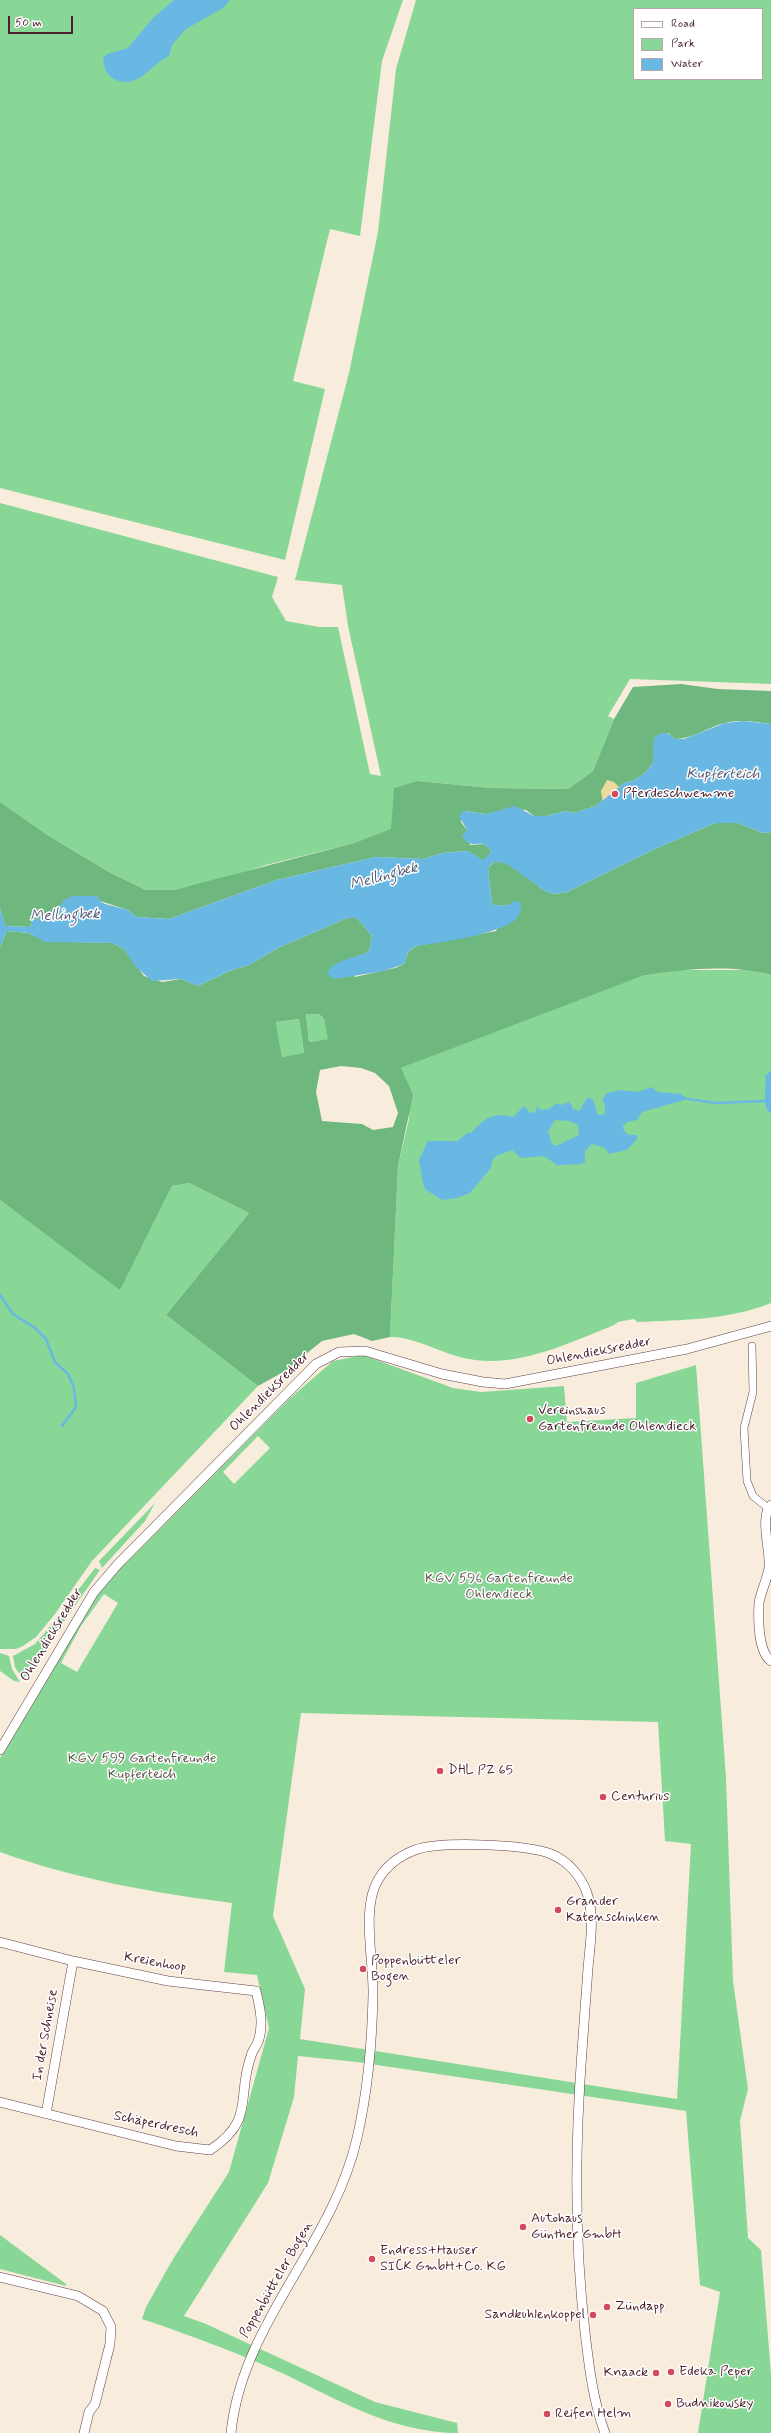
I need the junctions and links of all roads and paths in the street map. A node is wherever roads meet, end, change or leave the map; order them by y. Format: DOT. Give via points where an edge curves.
graph roads {
  1 [pos="771,1326"];
  2 [pos="752,1346"];
  3 [pos="769,1507"];
  4 [pos="771,1661"];
  5 [pos="1,1747"];
  6 [pos="0,1942"];
  7 [pos="73,1961"];
  8 [pos="258,2042"];
  9 [pos="0,2102"];
  10 [pos="46,2114"];
  11 [pos="0,2278"];
  12 [pos="598,2416"];
  13 [pos="84,2433"];
  14 [pos="231,2433"];
  15 [pos="599,2433"];
  16 [pos="604,2433"];
  1 -- 5 [label="street, Ohlendieksredder" via="687,1349 505,1384 442,1374 365,1351 339,1352 326,1357 280,1399 184,1500 118,1564 94,1592"];
  2 -- 3 [label="street" via="753,1392 744,1428 747,1481 753,1496"];
  3 -- 4 [label="street" via="766,1515 769,1567 759,1603 761,1644"];
  6 -- 7 [label="street, Kreienhoop"];
  7 -- 8 [label="street, Kreienhoop" via="168,1981 256,1991 262,2018"];
  7 -- 10 [label="street, In der Schneise"];
  8 -- 10 [label="street, Schäperdresch" via="251,2056 241,2116 230,2134 210,2150 176,2146"];
  9 -- 10 [label="street, Schäperdresch"];
  11 -- 13 [label="street" via="78,2296 103,2311 111,2327 110,2344 96,2404 89,2412"];
  12 -- 14 [label="street, Poppenbütteler Bogen" via="583,2315 577,2198 579,2089 590,1942 589,1898 579,1877 554,1855 522,1848 426,1847 399,1858 384,1871 374,1888 370,1908 373,1990 370,2057 357,2140 335,2205 251,2354 239,2389"];
  12 -- 15 [label="street, Poppenbütteler Bogen"];
  12 -- 16 [label="street, Poppenbütteler Bogen"];
}
